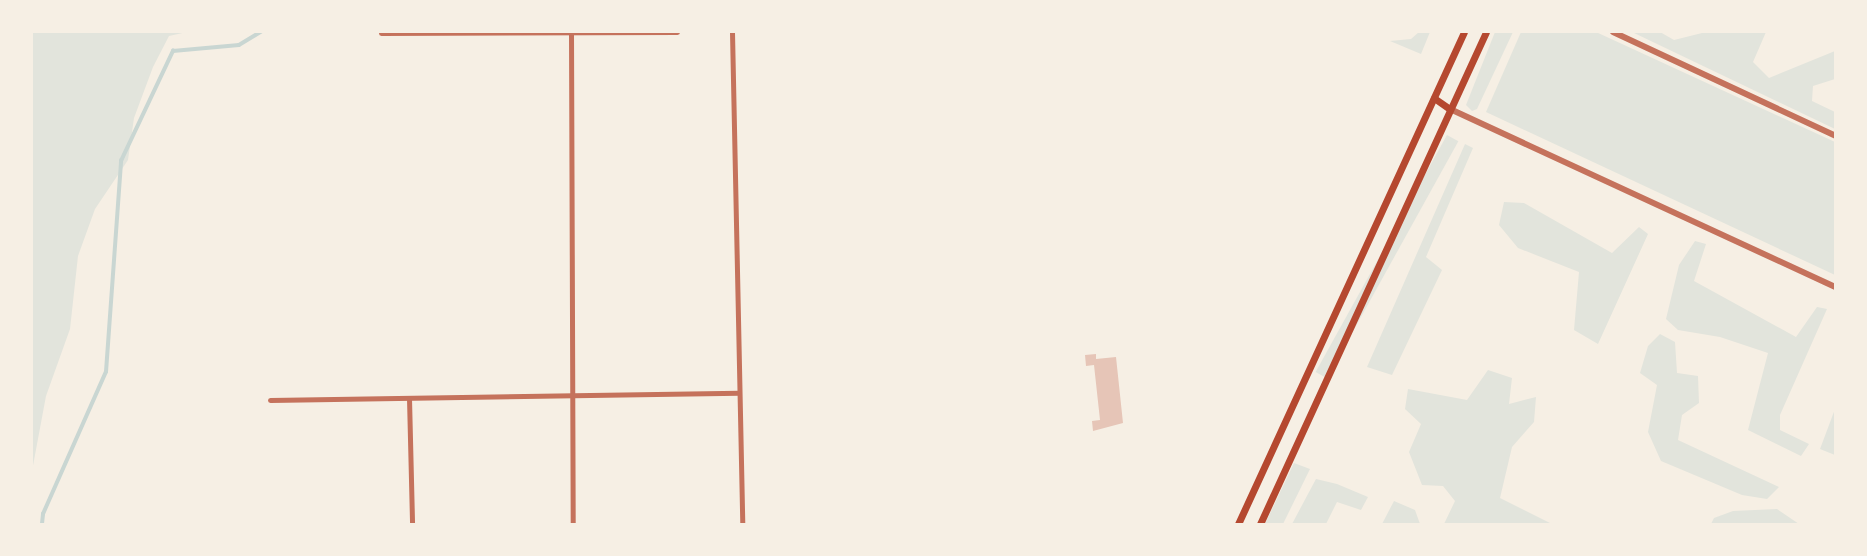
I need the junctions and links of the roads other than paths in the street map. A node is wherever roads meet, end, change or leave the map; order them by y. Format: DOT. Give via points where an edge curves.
graph roads {
  1 [pos="677,32"];
  2 [pos="732,32"];
  3 [pos="1464,32"];
  4 [pos="1486,32"];
  5 [pos="1613,32"];
  6 [pos="381,33"];
  7 [pos="571,33"];
  8 [pos="1434,98"];
  9 [pos="1450,110"];
  10 [pos="1836,136"];
  11 [pos="1836,287"];
  12 [pos="739,393"];
  13 [pos="570,396"];
  14 [pos="409,398"];
  15 [pos="270,400"];
  16 [pos="412,524"];
  17 [pos="573,524"];
  18 [pos="741,524"];
  19 [pos="1238,524"];
  20 [pos="1260,524"];
  1 -- 7 [label="street"];
  2 -- 12 [label="street"];
  3 -- 8 [label="main road"];
  4 -- 9 [label="main road"];
  5 -- 10 [label="street"];
  6 -- 7 [label="street"];
  7 -- 13 [label="street"];
  8 -- 9 [label="main road"];
  8 -- 19 [label="main road"];
  9 -- 11 [label="street"];
  9 -- 20 [label="main road"];
  12 -- 13 [label="street"];
  12 -- 18 [label="street"];
  13 -- 14 [label="street"];
  13 -- 17 [label="street"];
  14 -- 15 [label="street"];
  14 -- 16 [label="street"];
}
